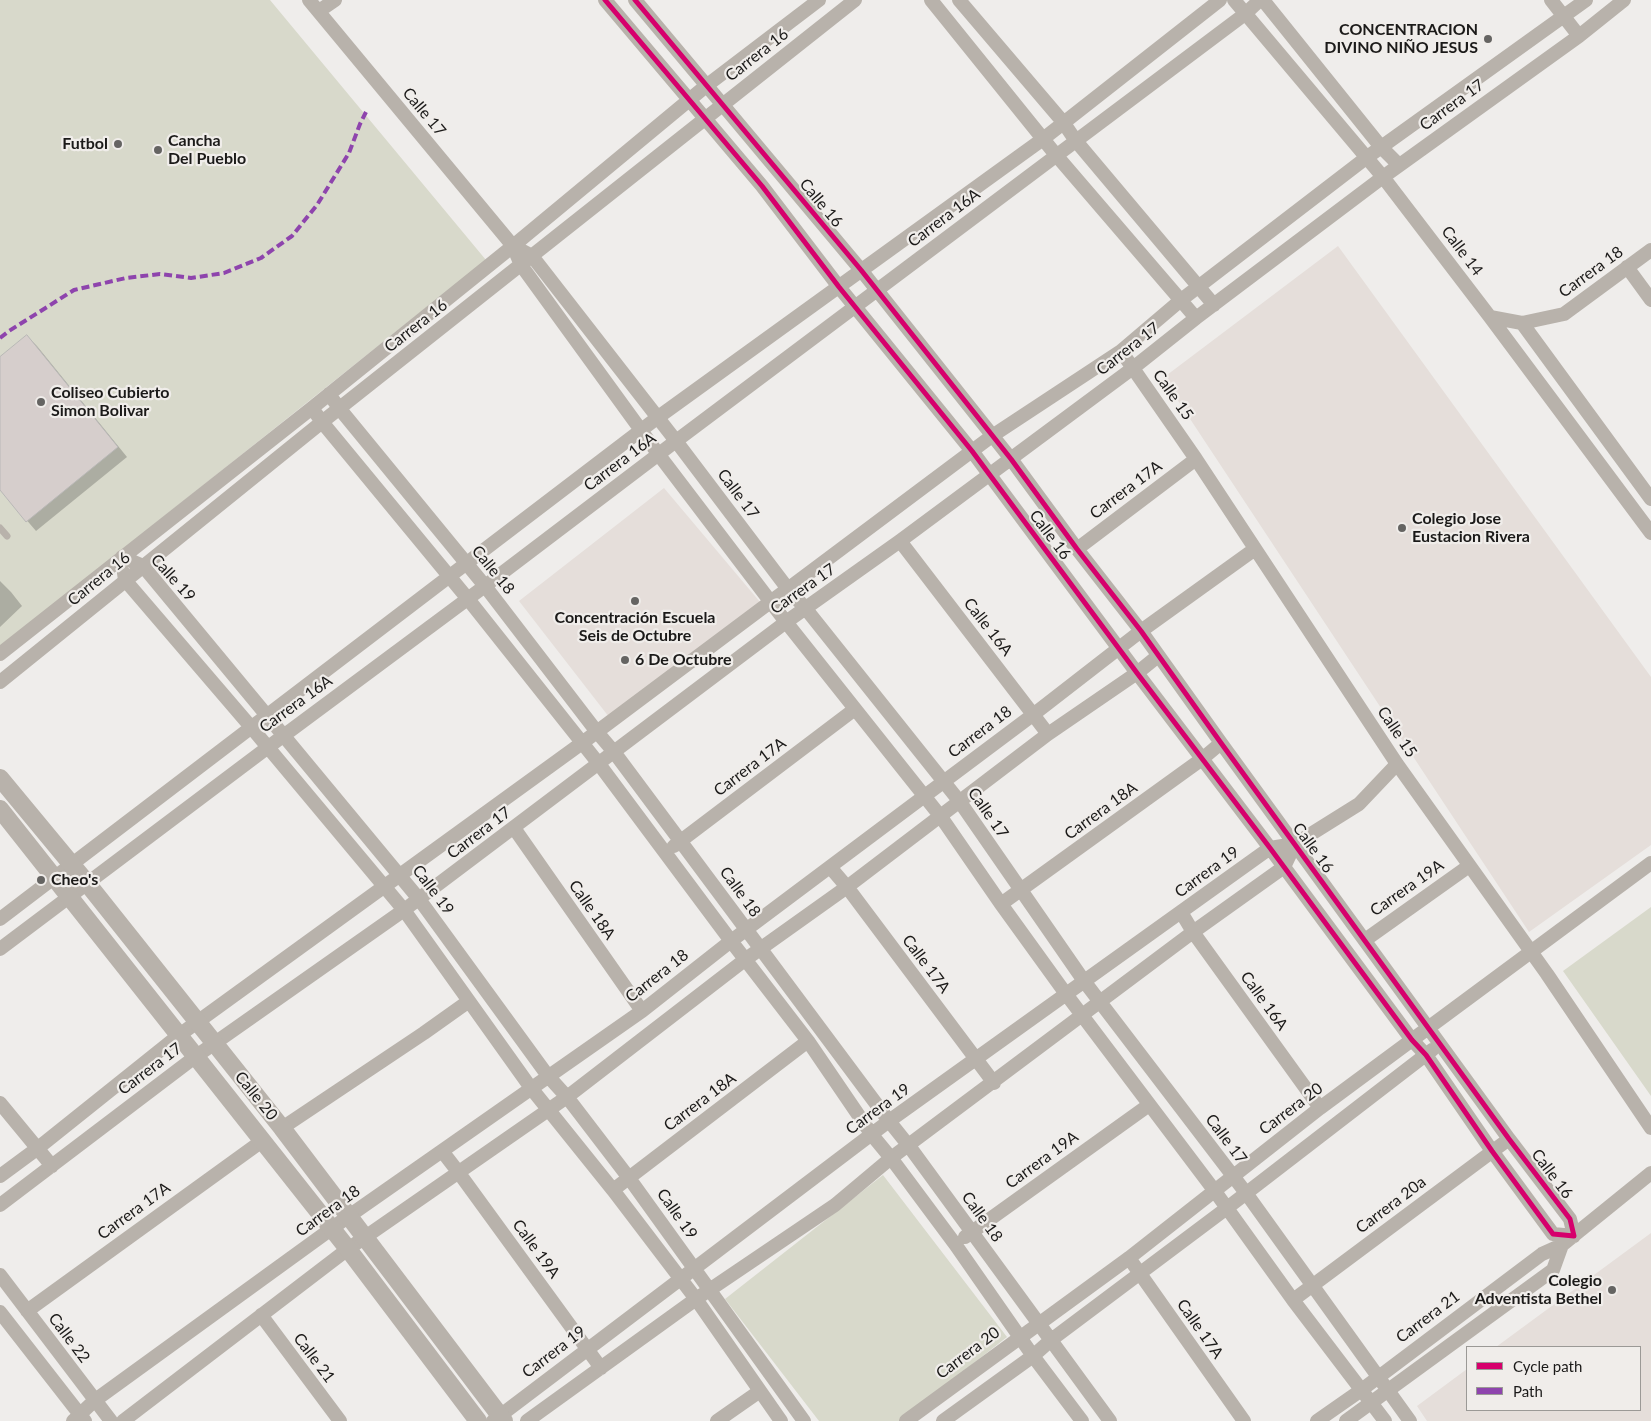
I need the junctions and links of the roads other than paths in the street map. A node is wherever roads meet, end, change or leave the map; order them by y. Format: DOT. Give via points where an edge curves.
graph roads {
  1 [pos="309,0"];
  2 [pos="335,0"];
  3 [pos="605,0"];
  4 [pos="635,0"];
  5 [pos="819,0"];
  6 [pos="855,0"];
  7 [pos="931,0"];
  8 [pos="960,0"];
  9 [pos="1220,0"];
  10 [pos="1234,0"];
  11 [pos="1262,0"];
  12 [pos="1551,0"];
  13 [pos="1585,0"];
  14 [pos="1624,0"];
  15 [pos="319,11"];
  16 [pos="1245,14"];
  17 [pos="1564,16"];
  18 [pos="1598,20"];
  19 [pos="1579,36"];
  20 [pos="706,86"];
  21 [pos="689,101"];
  22 [pos="722,104"];
  23 [pos="706,118"];
  24 [pos="1063,122"];
  25 [pos="1043,139"];
  26 [pos="1076,141"];
  27 [pos="1381,147"];
  28 [pos="1056,155"];
  29 [pos="1366,158"];
  30 [pos="1399,165"];
  31 [pos="1383,177"];
  32 [pos="512,246"];
  33 [pos="1651,250"];
  34 [pos="527,261"];
  35 [pos="1627,267"];
  36 [pos="861,270"];
  37 [pos="839,287"];
  38 [pos="1198,287"];
  39 [pos="877,291"];
  40 [pos="1181,300"];
  41 [pos="1651,300"];
  42 [pos="1214,304"];
  43 [pos="856,307"];
  44 [pos="1490,317"];
  45 [pos="1196,318"];
  46 [pos="1522,323"];
  47 [pos="1120,351"];
  48 [pos="1133,368"];
  49 [pos="329,394"];
  50 [pos="312,408"];
  51 [pos="339,408"];
  52 [pos="657,418"];
  53 [pos="322,422"];
  54 [pos="640,431"];
  55 [pos="992,436"];
  56 [pos="676,441"];
  57 [pos="972,451"];
  58 [pos="658,455"];
  59 [pos="1011,459"];
  60 [pos="1196,459"];
  61 [pos="990,475"];
  62 [pos="1651,499"];
  63 [pos="1649,526"];
  64 [pos="0,528"];
  65 [pos="7,536"];
  66 [pos="900,541"];
  67 [pos="1077,549"];
  68 [pos="1255,549"];
  69 [pos="122,557"];
  70 [pos="466,563"];
  71 [pos="143,566"];
  72 [pos="448,576"];
  73 [pos="125,580"];
  74 [pos="485,586"];
  75 [pos="788,589"];
  76 [pos="468,599"];
  77 [pos="771,602"];
  78 [pos="806,609"];
  79 [pos="786,622"];
  80 [pos="1141,631"];
  81 [pos="1119,649"];
  82 [pos="0,654"];
  83 [pos="1158,656"];
  84 [pos="1137,673"];
  85 [pos="0,682"];
  86 [pos="855,709"];
  87 [pos="1034,714"];
  88 [pos="266,716"];
  89 [pos="251,727"];
  90 [pos="597,732"];
  91 [pos="1048,734"];
  92 [pos="283,735"];
  93 [pos="582,743"];
  94 [pos="1221,744"];
  95 [pos="267,748"];
  96 [pos="614,752"];
  97 [pos="1202,759"];
  98 [pos="599,764"];
  99 [pos="1397,764"];
  100 [pos="0,778"];
  101 [pos="943,782"];
  102 [pos="924,795"];
  103 [pos="960,802"];
  104 [pos="0,809"];
  105 [pos="941,817"];
  106 [pos="514,828"];
  107 [pos="681,841"];
  108 [pos="1295,844"];
  109 [pos="1270,848"];
  110 [pos="666,852"];
  111 [pos="1651,863"];
  112 [pos="72,865"];
  113 [pos="1469,866"];
  114 [pos="830,867"];
  115 [pos="1284,867"];
  116 [pos="400,876"];
  117 [pos="54,878"];
  118 [pos="87,884"];
  119 [pos="848,887"];
  120 [pos="384,888"];
  121 [pos="1021,891"];
  122 [pos="69,897"];
  123 [pos="419,899"];
  124 [pos="1001,904"];
  125 [pos="404,910"];
  126 [pos="1181,912"];
  127 [pos="0,919"];
  128 [pos="746,930"];
  129 [pos="1193,932"];
  130 [pos="1365,940"];
  131 [pos="731,941"];
  132 [pos="760,948"];
  133 [pos="0,949"];
  134 [pos="1531,952"];
  135 [pos="746,959"];
  136 [pos="1084,981"];
  137 [pos="1066,994"];
  138 [pos="469,1001"];
  139 [pos="1100,1002"];
  140 [pos="642,1011"];
  141 [pos="1082,1015"];
  142 [pos="198,1022"];
  143 [pos="1429,1027"];
  144 [pos="178,1036"];
  145 [pos="1412,1040"];
  146 [pos="808,1041"];
  147 [pos="214,1043"];
  148 [pos="1440,1043"];
  149 [pos="1426,1055"];
  150 [pos="195,1056"];
  151 [pos="976,1060"];
  152 [pos="548,1076"];
  153 [pos="994,1082"];
  154 [pos="531,1088"];
  155 [pos="567,1097"];
  156 [pos="0,1103"];
  157 [pos="1149,1104"];
  158 [pos="1320,1108"];
  159 [pos="550,1110"];
  160 [pos="889,1122"];
  161 [pos="282,1128"];
  162 [pos="1651,1128"];
  163 [pos="872,1135"];
  164 [pos="1509,1139"];
  165 [pos="262,1140"];
  166 [pos="909,1146"];
  167 [pos="38,1148"];
  168 [pos="442,1151"];
  169 [pos="1492,1151"];
  170 [pos="891,1158"];
  171 [pos="52,1166"];
  172 [pos="459,1173"];
  173 [pos="1651,1173"];
  174 [pos="0,1176"];
  175 [pos="1233,1176"];
  176 [pos="629,1178"];
  177 [pos="614,1190"];
  178 [pos="1214,1190"];
  179 [pos="1246,1194"];
  180 [pos="0,1205"];
  181 [pos="1227,1208"];
  182 [pos="349,1216"];
  183 [pos="332,1229"];
  184 [pos="971,1232"];
  185 [pos="1574,1236"];
  186 [pos="365,1237"];
  187 [pos="955,1244"];
  188 [pos="1562,1245"];
  189 [pos="348,1249"];
  190 [pos="1129,1258"];
  191 [pos="694,1268"];
  192 [pos="1140,1274"];
  193 [pos="0,1275"];
  194 [pos="680,1278"];
  195 [pos="1312,1286"];
  196 [pos="710,1290"];
  197 [pos="696,1299"];
  198 [pos="1293,1300"];
  199 [pos="27,1310"];
  200 [pos="0,1312"];
  201 [pos="260,1315"];
  202 [pos="1038,1323"];
  203 [pos="1020,1337"];
  204 [pos="1051,1340"];
  205 [pos="586,1350"];
  206 [pos="1034,1356"];
  207 [pos="600,1368"];
  208 [pos="1377,1377"];
  209 [pos="760,1391"];
  210 [pos="1360,1391"];
  211 [pos="1387,1391"];
  212 [pos="94,1401"];
  213 [pos="1371,1403"];
  214 [pos="80,1419"];
  215 [pos="499,1419"];
  216 [pos="111,1421"];
  217 [pos="123,1421"];
  218 [pos="340,1421"];
  219 [pos="478,1421"];
  220 [pos="527,1421"];
  221 [pos="717,1421"];
  222 [pos="781,1421"];
  223 [pos="804,1421"];
  224 [pos="906,1421"];
  225 [pos="942,1421"];
  226 [pos="1082,1421"];
  227 [pos="1110,1421"];
  228 [pos="1244,1421"];
  229 [pos="1317,1421"];
  230 [pos="1346,1421"];
  231 [pos="1384,1421"];
  232 [pos="1410,1421"];
  1 -- 15 [label="street, Calle 17"];
  2 -- 15 [label="street"];
  3 -- 21 [label="street, Calle 16"];
  4 -- 20 [label="street, Calle 16"];
  5 -- 20 [label="street, Carrera 16"];
  6 -- 22 [label="street, Carrera 16"];
  7 -- 25 [label="street"];
  8 -- 24 [label="street"];
  9 -- 24 [label="street, Carrera 16A"];
  10 -- 16 [label="street, Calle 14"];
  11 -- 16 [label="street, Carrera 16A"];
  11 -- 27 [label="street"];
  12 -- 17 [label="street"];
  13 -- 17 [label="street, Carrera 17"];
  13 -- 18 [label="street"];
  14 -- 18 [label="street, Carrera 17"];
  15 -- 32 [label="street, Calle 17"];
  16 -- 26 [label="street, Carrera 16A"];
  16 -- 29 [label="street, Calle 14"];
  17 -- 19 [label="street"];
  17 -- 27 [label="street, Carrera 17"];
  18 -- 19 [label="street, Carrera 17"];
  19 -- 30 [label="street, Carrera 17"];
  20 -- 21 [label="street, Carrera 16"];
  20 -- 22 [label="street, Calle 16"];
  21 -- 23 [label="street, Calle 16"];
  21 -- 32 [label="street, Carrera 16"];
  22 -- 23 [label="street, Carrera 16"];
  22 -- 36 [label="street, Calle 16"];
  23 -- 34 [label="street, Carrera 16"];
  23 -- 37 [label="street, Calle 16"];
  24 -- 25 [label="street, Carrera 16A"];
  24 -- 26 [label="street"];
  25 -- 28 [label="street"];
  25 -- 36 [label="street, Carrera 16A"];
  26 -- 28 [label="street, Carrera 16A"];
  26 -- 38 [label="street"];
  27 -- 29 [label="street, Carrera 17"];
  27 -- 30 [label="street"];
  28 -- 39 [label="street, Carrera 16A"];
  28 -- 40 [label="street"];
  29 -- 31 [label="street, Calle 14"];
  29 -- 38 [label="street, Carrera 17"];
  30 -- 31 [label="street, Carrera 17"];
  31 -- 42 [label="street, Carrera 17"];
  31 -- 44 [label="street, Calle 14"];
  32 -- 34 [label="street, Calle 17"];
  32 -- 49 [label="street, Carrera 16"];
  33 -- 35 [label="street, Carrera 18"];
  34 -- 51 [label="street, Carrera 16"];
  34 -- 52 [label="street, Calle 17"];
  34 -- 54 [label="street, Calle 17"];
  35 -- 41 [label="street"];
  35 -- 46 [label="street, Carrera 18" via="1564,314"];
  36 -- 37 [label="street, Carrera 16A"];
  36 -- 39 [label="street, Calle 16"];
  37 -- 43 [label="street, Calle 16"];
  37 -- 52 [label="street, Carrera 16A"];
  38 -- 40 [label="street, Carrera 17"];
  38 -- 42 [label="street"];
  39 -- 43 [label="street, Carrera 16A"];
  39 -- 55 [label="street, Calle 16"];
  40 -- 45 [label="street"];
  40 -- 47 [label="street, Carrera 17"];
  42 -- 45 [label="street, Carrera 17"];
  43 -- 56 [label="street, Carrera 16A"];
  43 -- 57 [label="street, Calle 16"];
  44 -- 46 [label="street, Carrera 18"];
  44 -- 63 [label="street, Calle 14"];
  45 -- 48 [label="street, Carrera 17"];
  46 -- 62 [label="street"];
  47 -- 48 [label="street, Calle 15"];
  47 -- 55 [label="street, Carrera 17"];
  48 -- 59 [label="street, Carrera 17"];
  48 -- 60 [label="street, Calle 15"];
  49 -- 50 [label="street, Carrera 16"];
  49 -- 51 [label="street, Calle 18"];
  50 -- 53 [label="street"];
  50 -- 69 [label="street, Carrera 16"];
  51 -- 53 [label="street, Carrera 16"];
  51 -- 70 [label="street, Calle 18"];
  52 -- 54 [label="street, Carrera 16A"];
  52 -- 56 [label="street, Calle 17"];
  53 -- 71 [label="street, Carrera 16"];
  53 -- 72 [label="street"];
  54 -- 58 [label="street, Calle 17"];
  54 -- 70 [label="street, Carrera 16A"];
  55 -- 57 [label="street, Carrera 17"];
  55 -- 59 [label="street, Calle 16"];
  56 -- 58 [label="street, Carrera 16A"];
  56 -- 75 [label="street, Calle 17"];
  57 -- 61 [label="street, Calle 16"];
  57 -- 75 [label="street, Carrera 17"];
  58 -- 74 [label="street, Carrera 16A"];
  58 -- 77 [label="street, Calle 17"];
  59 -- 61 [label="street, Carrera 17"];
  59 -- 67 [label="street, Calle 16"];
  60 -- 67 [label="street, Carrera 17A"];
  60 -- 68 [label="street, Calle 15"];
  61 -- 66 [label="street, Carrera 17"];
  61 -- 81 [label="street, Calle 16"];
  64 -- 65 [label="lane"];
  66 -- 78 [label="street, Carrera 17"];
  66 -- 87 [label="street, Calle 16A"];
  67 -- 80 [label="street, Calle 16"];
  68 -- 80 [label="street, Carrera 18"];
  68 -- 99 [label="street, Calle 15"];
  69 -- 71 [label="street, Calle 19"];
  69 -- 73 [label="street, Calle 19"];
  69 -- 82 [label="street, Carrera 16"];
  70 -- 72 [label="street, Carrera 16A"];
  70 -- 74 [label="street, Calle 18"];
  71 -- 73 [label="street, Carrera 16"];
  71 -- 88 [label="street, Calle 19"];
  72 -- 76 [label="street"];
  72 -- 88 [label="street, Carrera 16A"];
  73 -- 85 [label="street, Carrera 16"];
  73 -- 89 [label="street"];
  74 -- 76 [label="street, Carrera 16A"];
  74 -- 90 [label="street, Calle 18"];
  75 -- 77 [label="street, Carrera 17"];
  75 -- 78 [label="street, Calle 17"];
  76 -- 92 [label="street, Carrera 16A"];
  76 -- 93 [label="street"];
  77 -- 79 [label="street, Calle 17"];
  77 -- 90 [label="street, Carrera 17"];
  78 -- 79 [label="street, Carrera 17"];
  78 -- 101 [label="street, Calle 17"];
  79 -- 86 [label="street, Calle 17"];
  79 -- 96 [label="street, Carrera 17"];
  80 -- 81 [label="street, Carrera 18"];
  80 -- 83 [label="street, Calle 16"];
  81 -- 84 [label="street, Calle 16"];
  81 -- 87 [label="street, Carrera 18"];
  83 -- 84 [label="street"];
  83 -- 94 [label="street, Calle 16"];
  84 -- 91 [label="street"];
  84 -- 97 [label="street, Calle 16"];
  86 -- 102 [label="street, Calle 17"];
  86 -- 107 [label="street, Carrera 17A"];
  87 -- 91 [label="street, Calle 16A"];
  87 -- 101 [label="street, Carrera 18"];
  88 -- 89 [label="street, Carrera 16A"];
  88 -- 92 [label="street, Calle 19"];
  89 -- 95 [label="street"];
  89 -- 112 [label="street, Carrera 16A"];
  90 -- 93 [label="street, Carrera 17"];
  90 -- 96 [label="street, Calle 18"];
  91 -- 103 [label="street"];
  92 -- 95 [label="street, Carrera 16A"];
  92 -- 116 [label="street, Calle 19"];
  93 -- 98 [label="street"];
  93 -- 116 [label="street, Carrera 17"];
  94 -- 97 [label="street, Carrera 18A"];
  94 -- 108 [label="street, Calle 16"];
  95 -- 118 [label="street, Carrera 16A"];
  95 -- 120 [label="street"];
  96 -- 98 [label="street, Carrera 17"];
  96 -- 107 [label="street, Calle 18"];
  97 -- 109 [label="street, Calle 16"];
  97 -- 121 [label="street, Carrera 18A"];
  98 -- 106 [label="street, Carrera 17"];
  98 -- 110 [label="street"];
  99 -- 108 [label="street, Carrera 19" via="1358,804"];
  99 -- 113 [label="street, Calle 15"];
  100 -- 112 [label="street, Calle 20"];
  101 -- 102 [label="street, Carrera 18"];
  101 -- 103 [label="street, Calle 17"];
  102 -- 105 [label="street, Calle 17"];
  102 -- 114 [label="street, Carrera 18"];
  103 -- 105 [label="street"];
  103 -- 121 [label="street, Calle 17"];
  104 -- 117 [label="street, Calle 20"];
  105 -- 119 [label="street"];
  105 -- 124 [label="street, Calle 17"];
  106 -- 123 [label="street, Carrera 17"];
  106 -- 140 [label="street, Calle 18A"];
  107 -- 110 [label="street, Carrera 17A"];
  107 -- 128 [label="street, Calle 18"];
  108 -- 109 [label="street, Carrera 19"];
  108 -- 115 [label="street"];
  108 -- 130 [label="street, Calle 16"];
  109 -- 115 [label="street, Calle 16"];
  109 -- 126 [label="street, Carrera 19"];
  110 -- 131 [label="street"];
  111 -- 134 [label="street, Carrera 20"];
  112 -- 117 [label="street, Carrera 16A"];
  112 -- 118 [label="street, Calle 20"];
  113 -- 130 [label="street, Carrera 19A"];
  113 -- 134 [label="street, Calle 15"];
  114 -- 119 [label="street, Calle 17A"];
  114 -- 128 [label="street, Carrera 18"];
  115 -- 129 [label="street"];
  115 -- 145 [label="street, Calle 16"];
  116 -- 120 [label="street, Carrera 17"];
  116 -- 123 [label="street, Calle 19"];
  117 -- 122 [label="street, Calle 20"];
  117 -- 127 [label="street, Carrera 16A"];
  118 -- 122 [label="street, Carrera 16A"];
  118 -- 142 [label="street, Calle 20"];
  119 -- 132 [label="street"];
  119 -- 151 [label="street, Calle 17A"];
  120 -- 125 [label="street"];
  120 -- 142 [label="street, Carrera 17"];
  121 -- 124 [label="street, Carrera 18A"];
  121 -- 136 [label="street, Calle 17"];
  122 -- 133 [label="street, Carrera 16A"];
  122 -- 144 [label="street, Calle 20"];
  123 -- 125 [label="street, Carrera 17"];
  123 -- 152 [label="street, Calle 19"];
  124 -- 137 [label="street, Calle 17"];
  125 -- 138 [label="street"];
  125 -- 147 [label="street, Carrera 17"];
  126 -- 129 [label="street, Calle 16A"];
  126 -- 136 [label="street, Carrera 19"];
  128 -- 131 [label="street, Carrera 18"];
  128 -- 132 [label="street, Calle 18"];
  129 -- 139 [label="street"];
  129 -- 158 [label="street, Calle 16A"];
  130 -- 143 [label="street, Calle 16"];
  131 -- 135 [label="street"];
  131 -- 140 [label="street, Carrera 18"];
  132 -- 135 [label="street"];
  132 -- 160 [label="street, Calle 18"];
  134 -- 143 [label="street, Carrera 20"];
  134 -- 162 [label="street, Calle 15"];
  135 -- 146 [label="street"];
  135 -- 155 [label="street"];
  136 -- 137 [label="street, Carrera 19"];
  136 -- 139 [label="street, Calle 17"];
  137 -- 141 [label="street, Calle 17"];
  137 -- 151 [label="street, Carrera 19"];
  138 -- 154 [label="street"];
  138 -- 161 [label="street"];
  139 -- 141 [label="street"];
  139 -- 175 [label="street, Calle 17"];
  140 -- 152 [label="street, Carrera 18"];
  141 -- 153 [label="street"];
  141 -- 157 [label="street, Calle 17"];
  142 -- 144 [label="street, Carrera 17"];
  142 -- 147 [label="street, Calle 20"];
  143 -- 145 [label="street, Carrera 20"];
  143 -- 148 [label="street, Calle 16"];
  144 -- 150 [label="street, Calle 20"];
  144 -- 167 [label="street, Carrera 17"];
  145 -- 149 [label="street, Calle 16"];
  145 -- 158 [label="street, Carrera 20"];
  146 -- 163 [label="street"];
  146 -- 176 [label="street, Carrera 18A"];
  147 -- 150 [label="street, Carrera 17"];
  147 -- 161 [label="street, Calle 20"];
  148 -- 149 [label="street"];
  148 -- 164 [label="street, Calle 16"];
  149 -- 169 [label="street, Calle 16"];
  149 -- 179 [label="street"];
  150 -- 165 [label="street, Calle 20"];
  150 -- 171 [label="street, Carrera 17"];
  151 -- 153 [label="street, Calle 17A"];
  151 -- 160 [label="street, Carrera 19"];
  152 -- 154 [label="street, Carrera 18"];
  152 -- 155 [label="street, Calle 19"];
  153 -- 166 [label="street"];
  154 -- 159 [label="street"];
  154 -- 168 [label="street, Carrera 18"];
  155 -- 159 [label="street"];
  155 -- 176 [label="street, Calle 19"];
  156 -- 167 [label="street"];
  157 -- 178 [label="street, Calle 17"];
  157 -- 184 [label="street, Carrera 19A"];
  158 -- 175 [label="street, Carrera 20"];
  159 -- 172 [label="street"];
  159 -- 177 [label="street"];
  160 -- 163 [label="street, Carrera 19"];
  160 -- 166 [label="street, Calle 18"];
  161 -- 182 [label="street, Calle 20"];
  163 -- 170 [label="street"];
  163 -- 191 [label="street, Carrera 19"];
  164 -- 169 [label="street, Carrera 20a"];
  164 -- 185 [label="street, Calle 16" via="1570,1219"];
  165 -- 183 [label="street, Calle 20"];
  165 -- 199 [label="street, Carrera 17A"];
  166 -- 170 [label="street"];
  166 -- 184 [label="street, Calle 18"];
  167 -- 171 [label="street"];
  167 -- 174 [label="street, Carrera 17"];
  168 -- 172 [label="street, Calle 19A"];
  168 -- 182 [label="street, Carrera 18"];
  169 -- 185 [label="street, Calle 16" via="1553,1234"];
  169 -- 195 [label="street, Carrera 20a"];
  170 -- 187 [label="street"];
  170 -- 196 [label="street" via="835,1205"];
  171 -- 180 [label="street, Carrera 17"];
  172 -- 186 [label="street"];
  172 -- 205 [label="street, Calle 19A"];
  173 -- 185 [label="street, Carrera 21"];
  175 -- 178 [label="street, Carrera 20"];
  175 -- 179 [label="street, Calle 17"];
  176 -- 177 [label="street, Carrera 18A"];
  176 -- 191 [label="street, Calle 19"];
  177 -- 194 [label="street"];
  178 -- 181 [label="street, Calle 17"];
  178 -- 190 [label="street, Carrera 20"];
  179 -- 181 [label="street"];
  179 -- 195 [label="street, Calle 17"];
  181 -- 192 [label="street"];
  181 -- 198 [label="street, Calle 17"];
  182 -- 183 [label="street, Carrera 18"];
  182 -- 186 [label="street, Calle 20"];
  183 -- 189 [label="street, Calle 20"];
  183 -- 212 [label="street, Carrera 18"];
  184 -- 187 [label="street, Carrera 19A"];
  184 -- 202 [label="street, Calle 18"];
  185 -- 188 [label="street, Carrera 21"];
  186 -- 189 [label="street"];
  186 -- 215 [label="street, Calle 20"];
  187 -- 203 [label="street"];
  188 -- 208 [label="street, Carrera 21" via="1542,1254"];
  188 -- 211 [label="street" via="1553,1270"];
  189 -- 201 [label="street"];
  189 -- 219 [label="street, Calle 20"];
  190 -- 192 [label="street, Calle 17A"];
  190 -- 202 [label="street, Carrera 20"];
  191 -- 194 [label="street, Carrera 19"];
  191 -- 196 [label="street, Calle 19"];
  192 -- 204 [label="street"];
  192 -- 228 [label="street, Calle 17A"];
  193 -- 199 [label="street, Calle 22"];
  194 -- 197 [label="street"];
  194 -- 205 [label="street, Carrera 19"];
  195 -- 198 [label="street, Carrera 20a"];
  195 -- 208 [label="street, Calle 17"];
  196 -- 197 [label="street"];
  196 -- 223 [label="street, Calle 19"];
  197 -- 207 [label="street"];
  197 -- 209 [label="street"];
  198 -- 210 [label="street, Calle 17"];
  199 -- 212 [label="street, Calle 22"];
  200 -- 214 [label="street"];
  201 -- 217 [label="street"];
  201 -- 218 [label="street, Calle 21"];
  202 -- 203 [label="street, Carrera 20"];
  202 -- 204 [label="street, Calle 18"];
  203 -- 206 [label="street"];
  203 -- 224 [label="street, Carrera 20"];
  204 -- 206 [label="street"];
  204 -- 227 [label="street, Calle 18"];
  205 -- 207 [label="street, Calle 19A"];
  205 -- 215 [label="street, Carrera 19"];
  206 -- 225 [label="street"];
  206 -- 226 [label="street"];
  207 -- 220 [label="street"];
  208 -- 210 [label="street, Carrera 21"];
  208 -- 211 [label="street, Calle 17"];
  209 -- 221 [label="street"];
  209 -- 222 [label="street"];
  210 -- 213 [label="street, Calle 17"];
  210 -- 229 [label="street, Carrera 21"];
  211 -- 213 [label="street"];
  211 -- 232 [label="street, Calle 17"];
  212 -- 214 [label="street, Carrera 18"];
  212 -- 216 [label="street, Calle 22"];
  213 -- 230 [label="street"];
  213 -- 231 [label="street, Calle 17"];
}
